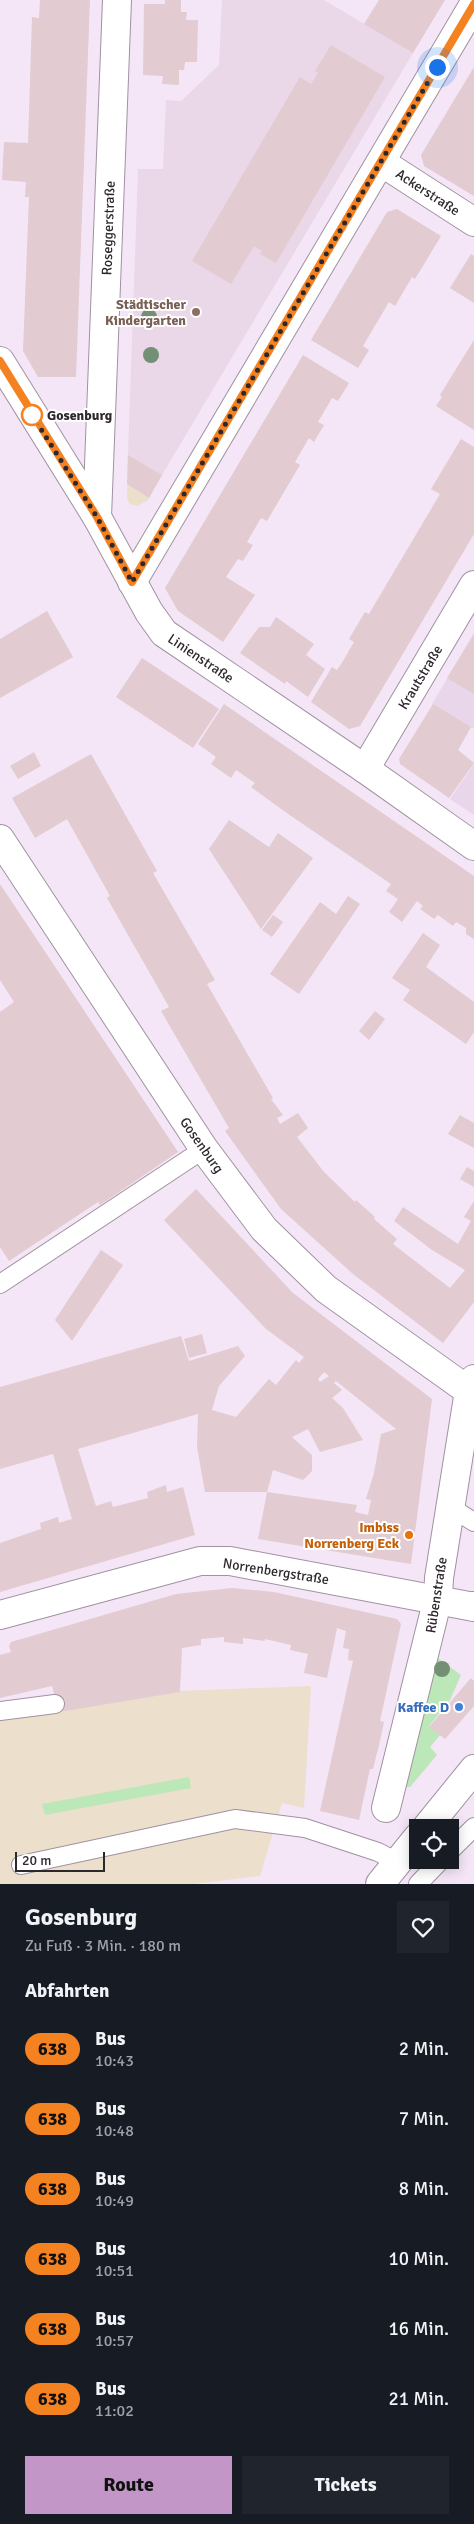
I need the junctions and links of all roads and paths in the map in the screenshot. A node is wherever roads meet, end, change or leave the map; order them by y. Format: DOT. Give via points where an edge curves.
graph roads {
  1 [pos="117,0"];
  2 [pos="474,4"];
  3 [pos="381,162"];
  4 [pos="474,222"];
  5 [pos="0,361"];
  6 [pos="97,517"];
  7 [pos="132,582"];
  8 [pos="474,585"];
  9 [pos="365,769"];
  10 [pos="0,839"];
  11 [pos="474,846"];
  12 [pos="204,1149"];
  13 [pos="0,1284"];
  14 [pos="472,1385"];
  15 [pos="450,1507"];
  16 [pos="474,1522"];
  17 [pos="438,1598"];
  18 [pos="474,1607"];
  19 [pos="0,1615"];
  20 [pos="55,1704"];
  21 [pos="0,1711"];
  22 [pos="474,1769"];
  23 [pos="386,1808"];
  24 [pos="433,1819"];
  25 [pos="474,1827"];
  26 [pos="459,1842"];
  27 [pos="409,1848"];
  28 [pos="397,1862"];
  29 [pos="21,1865"];
  30 [pos="432,1869"];
  31 [pos="380,1884"];
  32 [pos="418,1884"];
  1 -- 6 [label="street, Roseggerstraße"];
  2 -- 3 [label="street"];
  3 -- 4 [label="street, Ackerstraße"];
  3 -- 7 [label="street"];
  5 -- 6 [label="street, Linienstraße"];
  6 -- 7 [label="street, Linienstraße"];
  7 -- 9 [label="street, Linienstraße" via="164,633"];
  8 -- 9 [label="street, Krautstraße"];
  9 -- 11 [label="street, Linienstraße"];
  10 -- 12 [label="street, Gosenburg"];
  12 -- 13 [label="lane"];
  12 -- 14 [label="street, Gosenburg" via="264,1229 326,1288"];
  14 -- 15 [label="street, Rübenstraße"];
  15 -- 16 [label="lane"];
  15 -- 17 [label="street, Rübenstraße"];
  17 -- 18 [label="street, Norrenbergstraße"];
  17 -- 19 [label="street, Norrenbergstraße" via="230,1561 200,1562"];
  17 -- 23 [label="street, Rübenstraße"];
  20 -- 21 [label="lane"];
  22 -- 24 [label="street"];
  25 -- 26 [label="lane"];
  27 -- 28 [label="street"];
  28 -- 29 [label="lane" via="378,1852 305,1828 235,1819"];
  28 -- 31 [label="street"];
  30 -- 32 [label="lane"];
}
